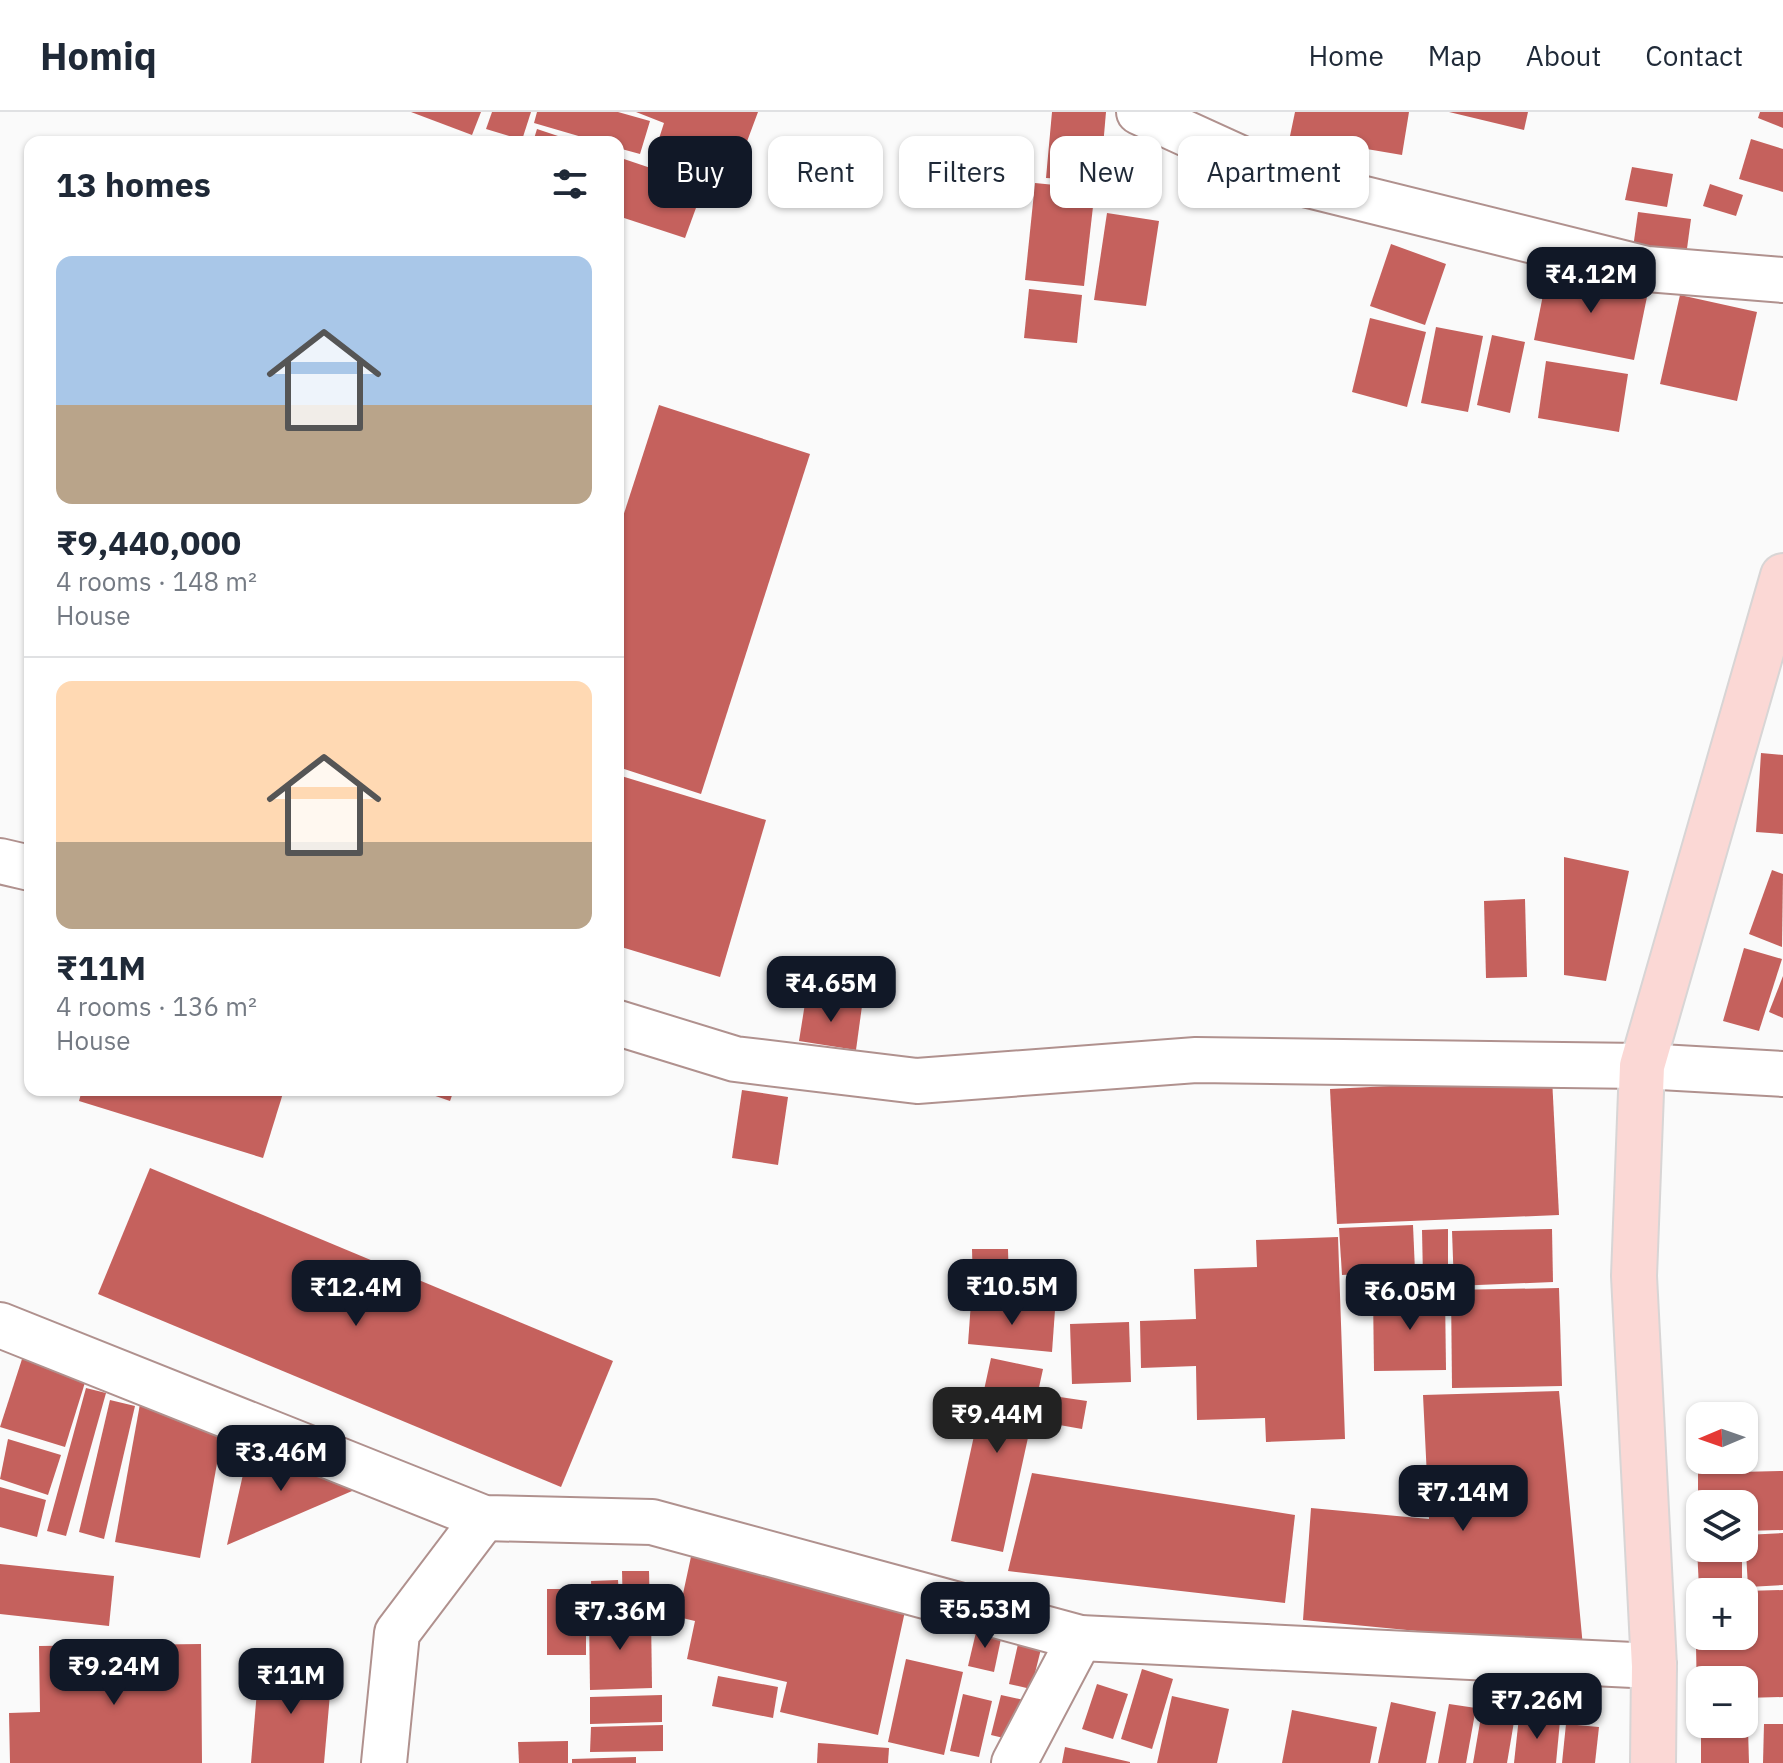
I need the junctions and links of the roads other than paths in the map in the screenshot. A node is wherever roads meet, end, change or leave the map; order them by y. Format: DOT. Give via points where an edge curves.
graph roads {
  1 [pos="1139,112"];
  2 [pos="1783,280"];
  3 [pos="1783,576"];
  4 [pos="0,861"];
  5 [pos="24,867"];
  6 [pos="624,1025"];
  7 [pos="1642,1066"];
  8 [pos="1783,1074"];
  9 [pos="0,1325"];
  10 [pos="484,1518"];
  11 [pos="1080,1638"];
  12 [pos="1654,1666"];
  13 [pos="384,1763"];
  14 [pos="1014,1763"];
  15 [pos="1653,1763"];
  1 -- 2 [label="street" via="1288,180 1647,269"];
  3 -- 7 [label="main road"];
  4 -- 5 [label="street"];
  6 -- 7 [label="street" via="735,1059 917,1081 1196,1060"];
  7 -- 8 [label="street"];
  7 -- 12 [label="main road" via="1634,1276"];
  9 -- 10 [label="street"];
  10 -- 11 [label="street" via="652,1522"];
  10 -- 13 [label="street" via="397,1633"];
  11 -- 12 [label="street"];
  11 -- 14 [label="street"];
  12 -- 15 [label="main road"];
}
